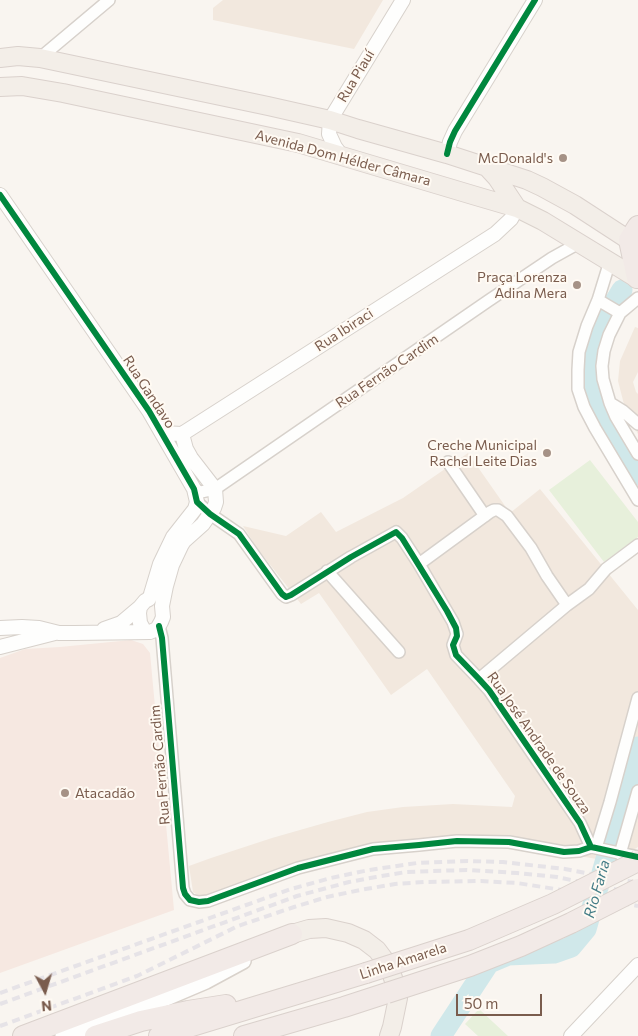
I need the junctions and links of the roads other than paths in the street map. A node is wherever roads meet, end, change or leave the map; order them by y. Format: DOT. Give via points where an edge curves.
graph roads {
  1 [pos="109,0"];
  2 [pos="403,0"];
  3 [pos="535,0"];
  4 [pos="18,56"];
  5 [pos="0,58"];
  6 [pos="40,58"];
  7 [pos="0,62"];
  8 [pos="0,86"];
  9 [pos="330,120"];
  10 [pos="447,154"];
  11 [pos="341,155"];
  12 [pos="486,166"];
  13 [pos="0,195"];
  14 [pos="517,208"];
  15 [pos="635,237"];
  16 [pos="579,243"];
  17 [pos="610,261"];
  18 [pos="637,278"];
  19 [pos="638,298"];
  20 [pos="610,307"];
  21 [pos="610,403"];
  22 [pos="638,424"];
  23 [pos="162,434"];
  24 [pos="182,434"];
  25 [pos="638,454"];
  26 [pos="448,462"];
  27 [pos="215,489"];
  28 [pos="196,496"];
  29 [pos="638,500"];
  30 [pos="210,514"];
  31 [pos="484,516"];
  32 [pos="638,545"];
  33 [pos="419,564"];
  34 [pos="327,571"];
  35 [pos="145,603"];
  36 [pos="567,605"];
  37 [pos="162,606"];
  38 [pos="159,626"];
  39 [pos="4,630"];
  40 [pos="59,632"];
  41 [pos="97,632"];
  42 [pos="145,632"];
  43 [pos="0,647"];
  44 [pos="399,652"];
  45 [pos="479,679"];
  46 [pos="638,698"];
  47 [pos="638,791"];
  48 [pos="610,852"];
  49 [pos="638,857"];
  50 [pos="638,889"];
  51 [pos="292,934"];
  52 [pos="638,965"];
  53 [pos="300,993"];
  54 [pos="344,1007"];
  55 [pos="23,1036"];
  56 [pos="63,1036"];
  57 [pos="95,1036"];
  58 [pos="159,1036"];
  59 [pos="244,1036"];
  60 [pos="296,1036"];
  61 [pos="389,1036"];
  62 [pos="571,1036"];
  1 -- 6 [label="street"];
  2 -- 9 [label="street, Rua Piauí"];
  3 -- 10 [label="street" via="455,131"];
  4 -- 5 [label="main road"];
  4 -- 6 [label="main road"];
  4 -- 7 [label="main road"];
  6 -- 9 [label="main road"];
  8 -- 11 [label="main road, Avenida Dom Hélder Câmara" via="63,93"];
  9 -- 10 [label="main road"];
  9 -- 11 [label="street" via="329,134"];
  10 -- 12 [label="main road"];
  11 -- 14 [label="main road, Avenida Dom Hélder Câmara"];
  12 -- 14 [label="main road"];
  12 -- 15 [label="main road" via="542,187"];
  13 -- 23 [label="street, Rua Gandavo"];
  14 -- 16 [label="main road, Avenida Dom Hélder Câmara"];
  14 -- 24 [label="street, Rua Ibiraci" via="511,219 494,234"];
  15 -- 18 [label="highway"];
  16 -- 17 [label="main road, Avenida Dom Hélder Câmara"];
  16 -- 27 [label="street, Rua Fernão Cardim" via="488,301"];
  17 -- 18 [label="main road, Avenida Dom Hélder Câmara"];
  17 -- 20 [label="street"];
  19 -- 20 [label="street"];
  20 -- 21 [label="street" via="609,335 602,366"];
  20 -- 29 [label="street" via="587,326 579,352 578,389 594,428"];
  21 -- 22 [label="street"];
  21 -- 25 [label="street"];
  23 -- 24 [label="street"];
  23 -- 28 [label="street, Rua Gandavo"];
  24 -- 27 [label="street, Rua Gandavo" via="191,458"];
  26 -- 31 [label="street"];
  27 -- 28 [label="street"];
  27 -- 30 [label="street" via="216,502"];
  28 -- 30 [label="street, Rua Gandavo"];
  28 -- 35 [label="street" via="195,509 173,537"];
  30 -- 34 [label="street, Rua Gandavo" via="239,534 286,596"];
  30 -- 37 [label="street" via="184,541 172,565"];
  31 -- 33 [label="street"];
  31 -- 36 [label="street" via="494,510 508,516"];
  32 -- 36 [label="street"];
  33 -- 34 [label="street" via="396,532"];
  33 -- 45 [label="street, Rua José Andrade de Souza" via="456,628 454,652"];
  34 -- 44 [label="street"];
  35 -- 37 [label="street" via="154,599"];
  35 -- 41 [label="street" via="121,623"];
  35 -- 42 [label="street" via="139,613"];
  36 -- 45 [label="street"];
  37 -- 38 [label="street" via="163,617"];
  38 -- 42 [label="street" via="154,631"];
  38 -- 48 [label="street, Rua Fernão Cardim" via="183,888 190,900 208,901 298,868 373,849 457,841 509,842 564,852"];
  39 -- 40 [label="street" via="39,628"];
  40 -- 41 [label="street"];
  40 -- 43 [label="street"];
  41 -- 42 [label="street"];
  45 -- 48 [label="street, Rua José Andrade de Souza" via="580,823"];
  46 -- 48 [label="street" via="610,802"];
  47 -- 48 [label="street"];
  48 -- 49 [label="street"];
  48 -- 53 [label="highway, Linha Amarela, bridge" via="554,904 469,940"];
  50 -- 54 [label="highway, Linha Amarela, bridge" via="521,946"];
  51 -- 55 [label="highway"];
  51 -- 56 [label="main road" via="206,981"];
  51 -- 61 [label="main road" via="326,928 348,933 377,950 389,966 398,998"];
  52 -- 62 [label="street"];
  53 -- 57 [label="highway" via="188,1010"];
  53 -- 58 [label="highway, Linha Amarela"];
  54 -- 59 [label="highway, Linha Amarela"];
  54 -- 60 [label="highway"];
}
